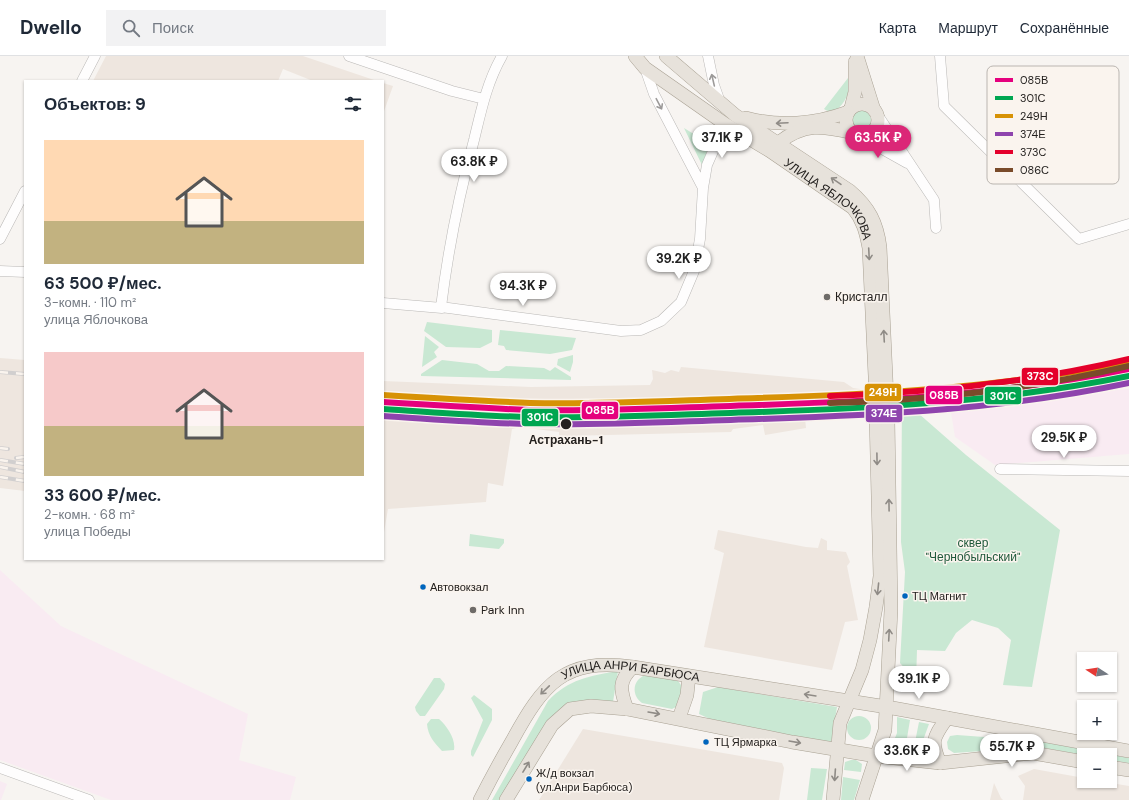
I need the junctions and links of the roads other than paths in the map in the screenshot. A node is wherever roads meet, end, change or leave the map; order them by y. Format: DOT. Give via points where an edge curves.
graph roads {
  1 [pos="95,56"];
  2 [pos="349,56"];
  3 [pos="502,56"];
  4 [pos="625,56"];
  5 [pos="635,56"];
  6 [pos="666,56"];
  7 [pos="708,56"];
  8 [pos="856,56"];
  9 [pos="940,56"];
  10 [pos="645,68"];
  11 [pos="83,80"];
  12 [pos="484,99"];
  13 [pos="721,104"];
  14 [pos="850,110"];
  15 [pos="876,112"];
  16 [pos="735,115"];
  17 [pos="725,124"];
  18 [pos="798,130"];
  19 [pos="856,134"];
  20 [pos="778,143"];
  21 [pos="987,148"];
  22 [pos="793,153"];
  23 [pos="908,164"];
  24 [pos="1023,184"];
  25 [pos="703,188"];
  26 [pos="24,193"];
  27 [pos="1129,224"];
  28 [pos="936,228"];
  29 [pos="0,239"];
  30 [pos="0,271"];
  31 [pos="24,272"];
  32 [pos="384,302"];
  33 [pos="441,307"];
  34 [pos="880,375"];
  35 [pos="882,420"];
  36 [pos="1000,469"];
  37 [pos="1129,471"];
  38 [pos="634,667"];
  39 [pos="689,676"];
  40 [pos="849,701"];
  41 [pos="887,707"];
  42 [pos="627,709"];
  43 [pos="679,718"];
  44 [pos="947,718"];
  45 [pos="837,749"];
  46 [pos="1129,751"];
  47 [pos="876,756"];
  48 [pos="1077,761"];
  49 [pos="940,763"];
  50 [pos="0,768"];
  51 [pos="1117,768"];
  52 [pos="1129,770"];
  53 [pos="89,800"];
  54 [pos="480,800"];
  55 [pos="506,800"];
  56 [pos="833,800"];
  57 [pos="862,800"];
  1 -- 11 [label="street"];
  2 -- 12 [label="street" via="452,91"];
  3 -- 12 [label="street"];
  4 -- 10 [label="main road"];
  5 -- 10 [label="main road, УЛИЦА ЯБЛОЧКОВА"];
  6 -- 13 [label="main road, УЛИЦА ЯБЛОЧКОВА"];
  13 -- 7 [label="street, one-way"];
  8 -- 14 [label="main road" via="855,92"];
  8 -- 15 [label="main road"];
  9 -- 21 [label="street" via="944,106"];
  10 -- 17 [label="main road, УЛИЦА ЯБЛОЧКОВА"];
  10 -- 25 [label="street, one-way" via="654,94"];
  12 -- 33 [label="street" via="461,189"];
  13 -- 16 [label="main road, УЛИЦА ЯБЛОЧКОВА"];
  14 -- 15 [label="main road" via="864,104"];
  14 -- 16 [label="main road, one-way" via="818,121 774,123"];
  14 -- 19 [label="main road" via="846,121 850,130"];
  15 -- 19 [label="main road" via="877,123 873,130 866,135"];
  15 -- 23 [label="street"];
  16 -- 20 [label="main road, УЛИЦА ЯБЛОЧКОВА"];
  17 -- 25 [label="street" via="707,165"];
  17 -- 34 [label="main road, УЛИЦА ЯБЛОЧКОВА, one-way" via="843,200 862,219 869,248"];
  18 -- 19 [label="main road" via="818,127"];
  18 -- 20 [label="main road"];
  18 -- 22 [label="main road"];
  19 -- 23 [label="street"];
  20 -- 22 [label="main road, УЛИЦА ЯБЛОЧКОВА"];
  34 -- 22 [label="main road, УЛИЦА ЯБЛОЧКОВА, one-way" via="880,247 872,213 862,200"];
  23 -- 28 [label="street" via="934,200"];
  24 -- 27 [label="street" via="1079,239"];
  25 -- 33 [label="street" via="700,239 694,271 681,302 661,321 641,330 602,330"];
  26 -- 29 [label="street"];
  30 -- 31 [label="street"];
  32 -- 33 [label="street"];
  34 -- 35 [label="main road"];
  35 -- 40 [label="main road, one-way" via="880,576 870,640 862,670"];
  41 -- 35 [label="main road, one-way" via="891,610"];
  36 -- 37 [label="street"];
  38 -- 39 [label="main road, УЛИЦА АНРИ БАРБЮСА"];
  38 -- 42 [label="main road" via="626,674 621,685"];
  38 -- 54 [label="main road, УЛИЦА АНРИ БАРБЮСА, one-way" via="598,664 562,676 546,688 526,714"];
  40 -- 39 [label="main road, УЛИЦА АНРИ БАРБЮСА, one-way"];
  39 -- 43 [label="main road" via="687,695"];
  40 -- 41 [label="main road, УЛИЦА АНРИ БАРБЮСА"];
  40 -- 45 [label="main road" via="840,723"];
  41 -- 44 [label="main road, УЛИЦА АНРИ БАРБЮСА"];
  41 -- 47 [label="main road" via="885,730"];
  42 -- 43 [label="main road, one-way"];
  55 -- 42 [label="main road, one-way" via="552,725 562,714 570,709 591,706"];
  43 -- 45 [label="main road, one-way"];
  44 -- 46 [label="main road, УЛИЦА АНРИ БАРБЮСА"];
  44 -- 49 [label="main road" via="936,735 934,748"];
  45 -- 47 [label="main road"];
  45 -- 56 [label="main road, one-way"];
  47 -- 49 [label="main road"];
  47 -- 57 [label="main road"];
  48 -- 49 [label="main road" via="1033,753"];
  50 -- 53 [label="street"];
  51 -- 52 [label="main road"];
}
